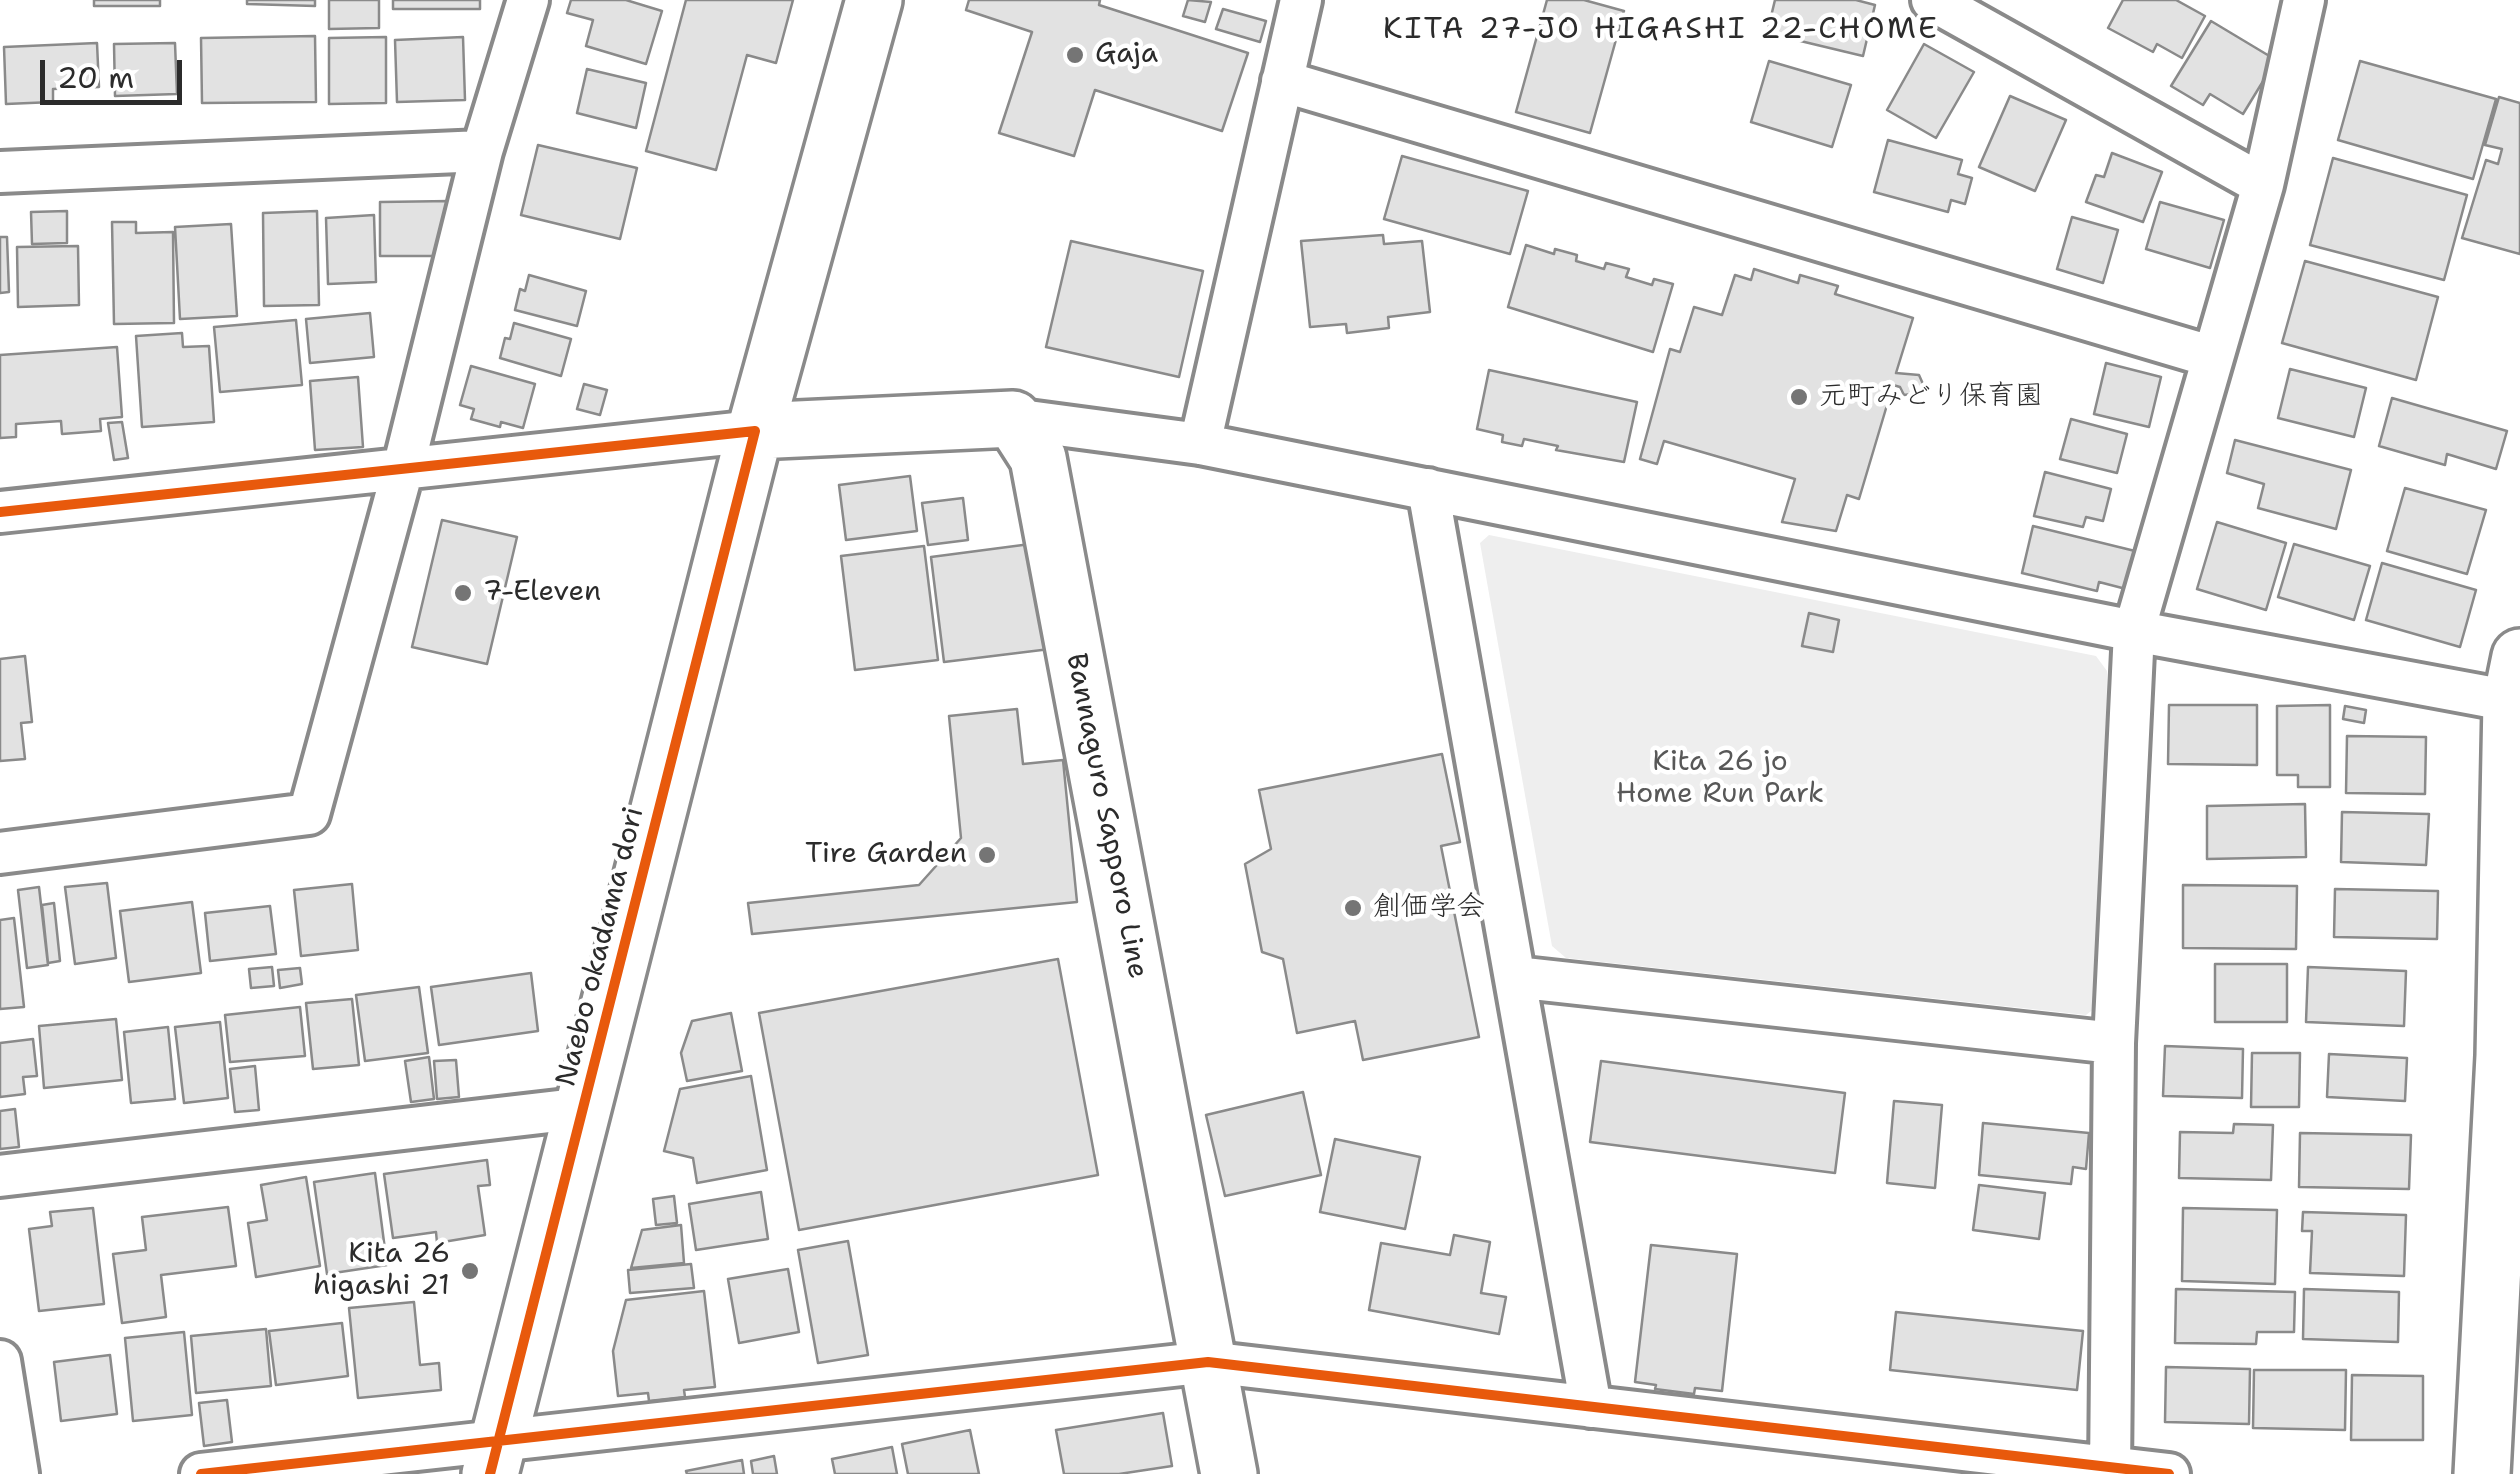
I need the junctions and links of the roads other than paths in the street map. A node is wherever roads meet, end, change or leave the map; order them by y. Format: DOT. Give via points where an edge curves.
graph roads {
  1 [pos="528,0"];
  2 [pos="874,0"];
  3 [pos="1300,0"];
  4 [pos="1932,0"];
  5 [pos="2304,0"];
  6 [pos="1282,81"];
  7 [pos="482,151"];
  8 [pos="0,172"];
  9 [pos="2263,185"];
  10 [pos="2213,357"];
  11 [pos="1013,420"];
  12 [pos="755,431"];
  13 [pos="1200,444"];
  14 [pos="403,469"];
  15 [pos="1428,489"];
  16 [pos="0,512"];
  17 [pos="2134,631"];
  18 [pos="2515,679"];
  19 [pos="0,853"];
  20 [pos="1514,977"];
  21 [pos="2114,1043"];
  22 [pos="584,1108"];
  23 [pos="0,1176"];
  24 [pos="0,1360"];
  25 [pos="1208,1362"];
  26 [pos="1591,1407"];
  27 [pos="494,1457"];
  28 [pos="2110,1471"];
  29 [pos="18,1474"];
  30 [pos="201,1474"];
  31 [pos="1229,1474"];
  32 [pos="2169,1474"];
  33 [pos="2482,1474"];
  1 -- 7 [label="street"];
  2 -- 12 [label="street, Naebo okadama dori"];
  3 -- 6 [label="street"];
  4 -- 9 [label="street"];
  5 -- 9 [label="street"];
  6 -- 10 [label="street"];
  6 -- 13 [label="street"];
  7 -- 8 [label="street"];
  7 -- 14 [label="street"];
  9 -- 10 [label="street"];
  10 -- 17 [label="street"];
  11 -- 12 [label="street"];
  11 -- 13 [label="street"];
  11 -- 25 [label="street, Bannaguro Sapporo Line" via="1038,458"];
  12 -- 14 [label="street"];
  12 -- 22 [label="street, Naebo okadama dori"];
  13 -- 15 [label="street"];
  14 -- 16 [label="street"];
  14 -- 19 [label="street" via="309,814"];
  15 -- 17 [label="street"];
  15 -- 20 [label="street"];
  17 -- 18 [label="street"];
  17 -- 21 [label="street"];
  18 -- 33 [label="street"];
  20 -- 21 [label="street"];
  20 -- 26 [label="street"];
  21 -- 28 [label="street"];
  22 -- 23 [label="street"];
  22 -- 27 [label="street, Naebo okadama dori"];
  24 -- 29 [label="street"];
  25 -- 26 [label="street"];
  25 -- 27 [label="street"];
  25 -- 31 [label="street, Bannaguro Sapporo Line"];
  26 -- 28 [label="street"];
  27 -- 30 [label="street"];
  28 -- 32 [label="street"];
}
